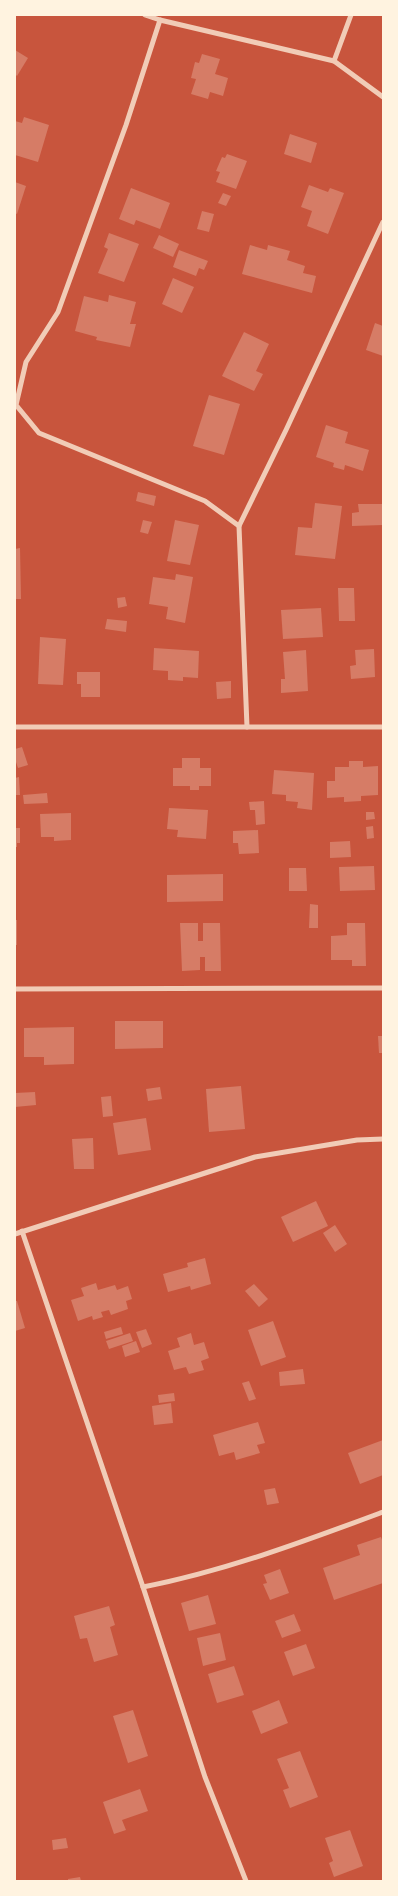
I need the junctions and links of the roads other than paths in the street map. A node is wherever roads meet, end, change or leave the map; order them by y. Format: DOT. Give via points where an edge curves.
graph roads {
  1 [pos="145,15"];
  2 [pos="351,15"];
  3 [pos="160,20"];
  4 [pos="334,61"];
  5 [pos="383,97"];
  6 [pos="383,222"];
  7 [pos="239,526"];
  8 [pos="15,727"];
  9 [pos="247,727"];
  10 [pos="383,727"];
  11 [pos="383,988"];
  12 [pos="15,989"];
  13 [pos="383,1140"];
  14 [pos="22,1232"];
  15 [pos="15,1234"];
  16 [pos="383,1512"];
  17 [pos="143,1587"];
  18 [pos="246,1881"];
  1 -- 3 [label="street"];
  2 -- 4 [label="street"];
  3 -- 4 [label="street"];
  3 -- 7 [label="street" via="58,312 26,362 16,405 39,433 205,501"];
  4 -- 5 [label="street"];
  6 -- 7 [label="street"];
  7 -- 9 [label="street"];
  8 -- 9 [label="street"];
  9 -- 10 [label="street"];
  11 -- 12 [label="street"];
  13 -- 14 [label="street" via="357,1140 255,1157"];
  14 -- 15 [label="street"];
  14 -- 17 [label="street"];
  16 -- 17 [label="street" via="216,1570"];
  17 -- 18 [label="street" via="205,1777"];
}
